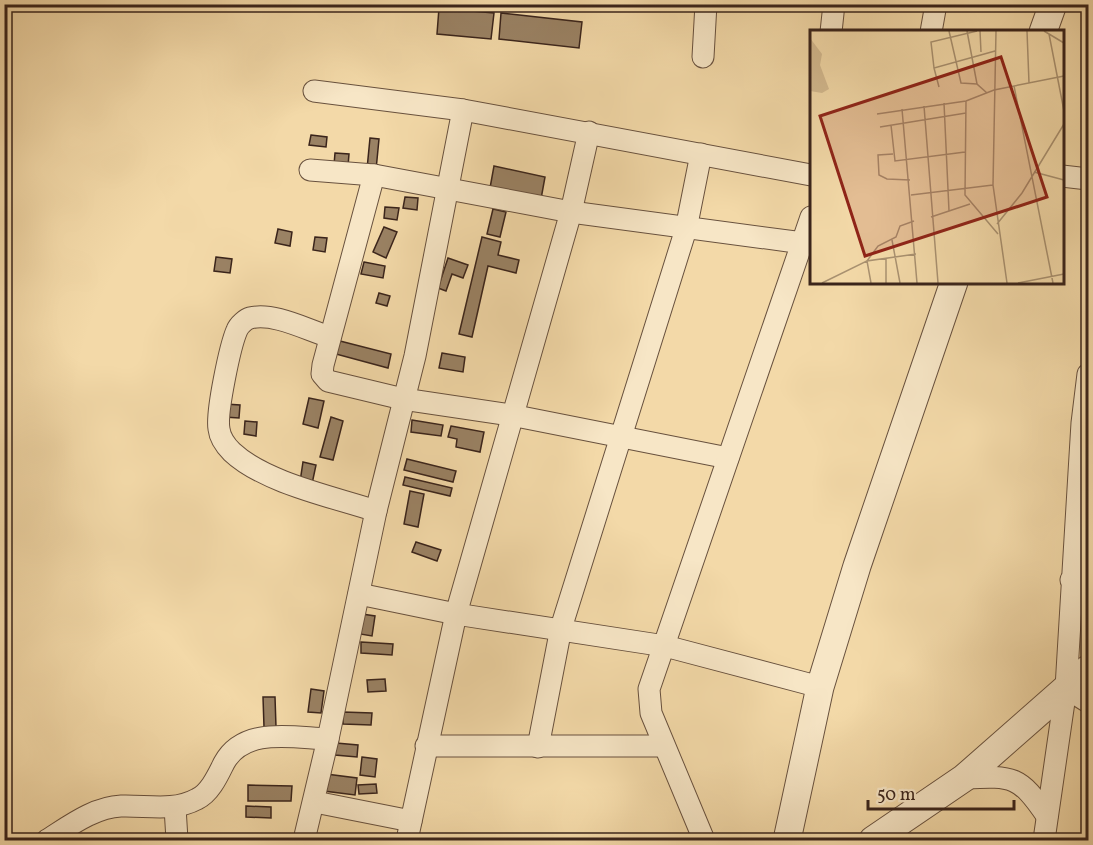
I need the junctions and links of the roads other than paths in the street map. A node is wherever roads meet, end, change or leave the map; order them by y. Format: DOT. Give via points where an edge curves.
graph roads {
  1 [pos="706,4"];
  2 [pos="834,4"];
  3 [pos="936,4"];
  4 [pos="1053,4"];
  5 [pos="831,30"];
  6 [pos="932,30"];
  7 [pos="1044,30"];
  8 [pos="703,57"];
  9 [pos="314,91"];
  10 [pos="463,110"];
  11 [pos="589,132"];
  12 [pos="701,154"];
  13 [pos="310,170"];
  14 [pos="810,175"];
  15 [pos="374,176"];
  16 [pos="1063,176"];
  17 [pos="1089,179"];
  18 [pos="448,190"];
  19 [pos="571,212"];
  20 [pos="810,220"];
  21 [pos="686,229"];
  22 [pos="803,243"];
  23 [pos="953,284"];
  24 [pos="330,336"];
  25 [pos="1089,374"];
  26 [pos="403,399"];
  27 [pos="511,416"];
  28 [pos="620,437"];
  29 [pos="728,458"];
  30 [pos="376,511"];
  31 [pos="1071,580"];
  32 [pos="359,594"];
  33 [pos="1089,603"];
  34 [pos="456,614"];
  35 [pos="561,628"];
  36 [pos="665,646"];
  37 [pos="1089,669"];
  38 [pos="820,687"];
  39 [pos="1066,688"];
  40 [pos="1089,702"];
  41 [pos="328,739"];
  42 [pos="426,746"];
  43 [pos="663,746"];
  44 [pos="538,747"];
  45 [pos="964,778"];
  46 [pos="315,802"];
  47 [pos="175,807"];
  48 [pos="1047,816"];
  49 [pos="409,831"];
  50 [pos="47,840"];
  51 [pos="177,840"];
  52 [pos="304,840"];
  53 [pos="704,840"];
  54 [pos="787,840"];
  55 [pos="873,840"];
  56 [pos="1044,840"];
  1 -- 8 [label="street"];
  2 -- 5 [label="street"];
  3 -- 6 [label="street"];
  4 -- 7 [label="street"];
  9 -- 10 [label="street"];
  10 -- 11 [label="street"];
  10 -- 18 [label="street"];
  11 -- 12 [label="street"];
  11 -- 19 [label="street"];
  12 -- 14 [label="street"];
  12 -- 21 [label="street"];
  13 -- 15 [label="street"];
  15 -- 18 [label="street"];
  15 -- 24 [label="street"];
  16 -- 17 [label="street"];
  18 -- 19 [label="street"];
  18 -- 26 [label="street"];
  19 -- 21 [label="street"];
  19 -- 27 [label="street"];
  20 -- 22 [label="street"];
  21 -- 22 [label="street"];
  21 -- 28 [label="street"];
  22 -- 29 [label="street"];
  23 -- 38 [label="street"];
  24 -- 26 [label="street" via="322,374 328,381"];
  24 -- 30 [label="street" via="266,317 248,318 237,328 218,427 223,442 234,454 255,467"];
  25 -- 31 [label="street"];
  26 -- 27 [label="street"];
  26 -- 30 [label="street"];
  27 -- 28 [label="street"];
  27 -- 34 [label="street"];
  28 -- 29 [label="street"];
  28 -- 35 [label="street"];
  29 -- 36 [label="street"];
  30 -- 32 [label="street"];
  31 -- 33 [label="street"];
  31 -- 39 [label="street"];
  32 -- 34 [label="street"];
  32 -- 41 [label="street"];
  34 -- 35 [label="street"];
  34 -- 42 [label="street"];
  35 -- 36 [label="street"];
  35 -- 44 [label="street"];
  36 -- 38 [label="street"];
  36 -- 43 [label="street" via="649,689 651,713"];
  37 -- 39 [label="street"];
  38 -- 54 [label="street"];
  39 -- 40 [label="street"];
  39 -- 45 [label="street"];
  39 -- 48 [label="street"];
  41 -- 46 [label="street"];
  41 -- 47 [label="street" via="259,737 244,743 228,757 199,799"];
  42 -- 44 [label="street"];
  42 -- 49 [label="street"];
  43 -- 44 [label="street"];
  43 -- 53 [label="street"];
  45 -- 48 [label="street" via="1000,776 1027,787"];
  45 -- 55 [label="street"];
  46 -- 49 [label="street"];
  46 -- 52 [label="street"];
  47 -- 50 [label="street" via="118,806 88,815"];
  47 -- 51 [label="street"];
  48 -- 56 [label="street"];
}
